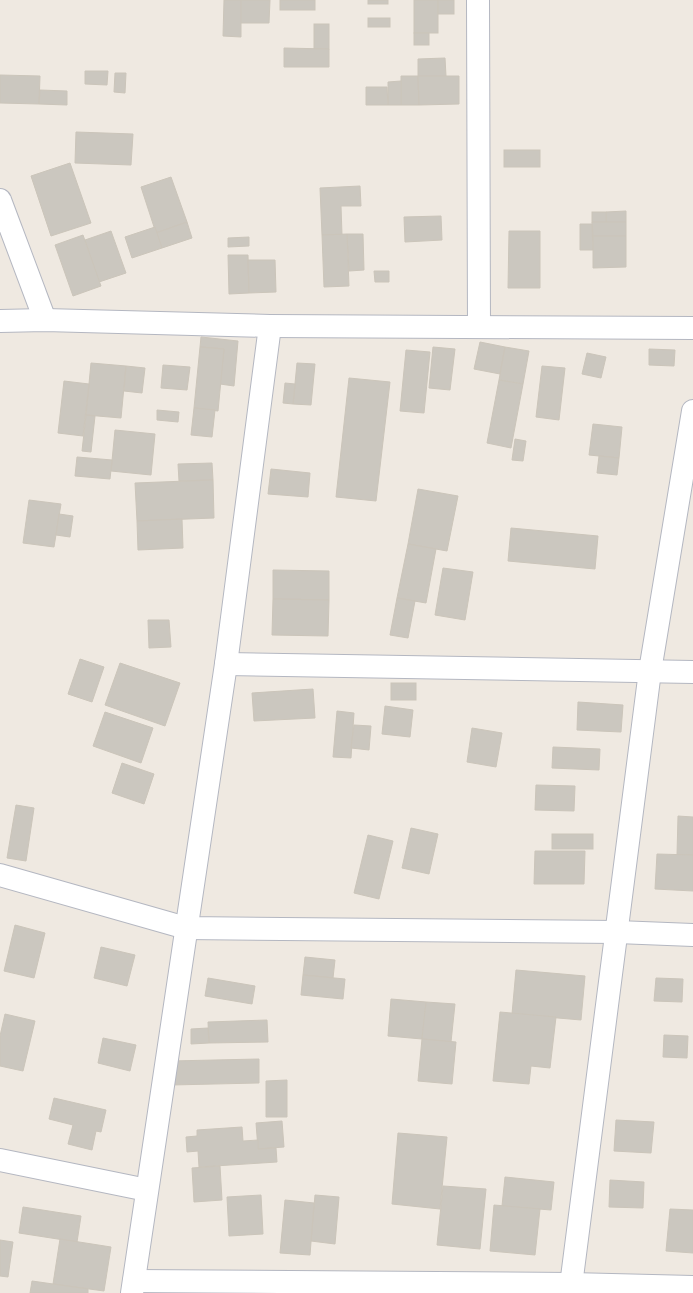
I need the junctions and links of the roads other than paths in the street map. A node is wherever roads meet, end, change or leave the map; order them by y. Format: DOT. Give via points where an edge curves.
graph roads {
  1 [pos="478,0"];
  2 [pos="0,200"];
  3 [pos="45,320"];
  4 [pos="0,321"];
  5 [pos="270,326"];
  6 [pos="479,327"];
  7 [pos="693,328"];
  8 [pos="693,411"];
  9 [pos="226,664"];
  10 [pos="650,671"];
  11 [pos="693,672"];
  12 [pos="0,875"];
  13 [pos="186,928"];
  14 [pos="617,932"];
  15 [pos="693,935"];
  16 [pos="0,1160"];
  17 [pos="147,1190"];
  18 [pos="133,1287"];
  19 [pos="693,1287"];
  20 [pos="570,1289"];
  1 -- 6 [label="street"];
  2 -- 3 [label="street"];
  3 -- 4 [label="street"];
  3 -- 5 [label="street"];
  5 -- 6 [label="street"];
  5 -- 9 [label="street"];
  6 -- 7 [label="street"];
  8 -- 10 [label="street"];
  9 -- 10 [label="street"];
  9 -- 13 [label="street"];
  10 -- 11 [label="street"];
  10 -- 14 [label="street"];
  12 -- 13 [label="street"];
  13 -- 14 [label="street"];
  13 -- 17 [label="street"];
  14 -- 15 [label="street"];
  14 -- 20 [label="street"];
  16 -- 17 [label="street"];
  17 -- 18 [label="street"];
  18 -- 20 [label="street"];
  19 -- 20 [label="street"];
}
